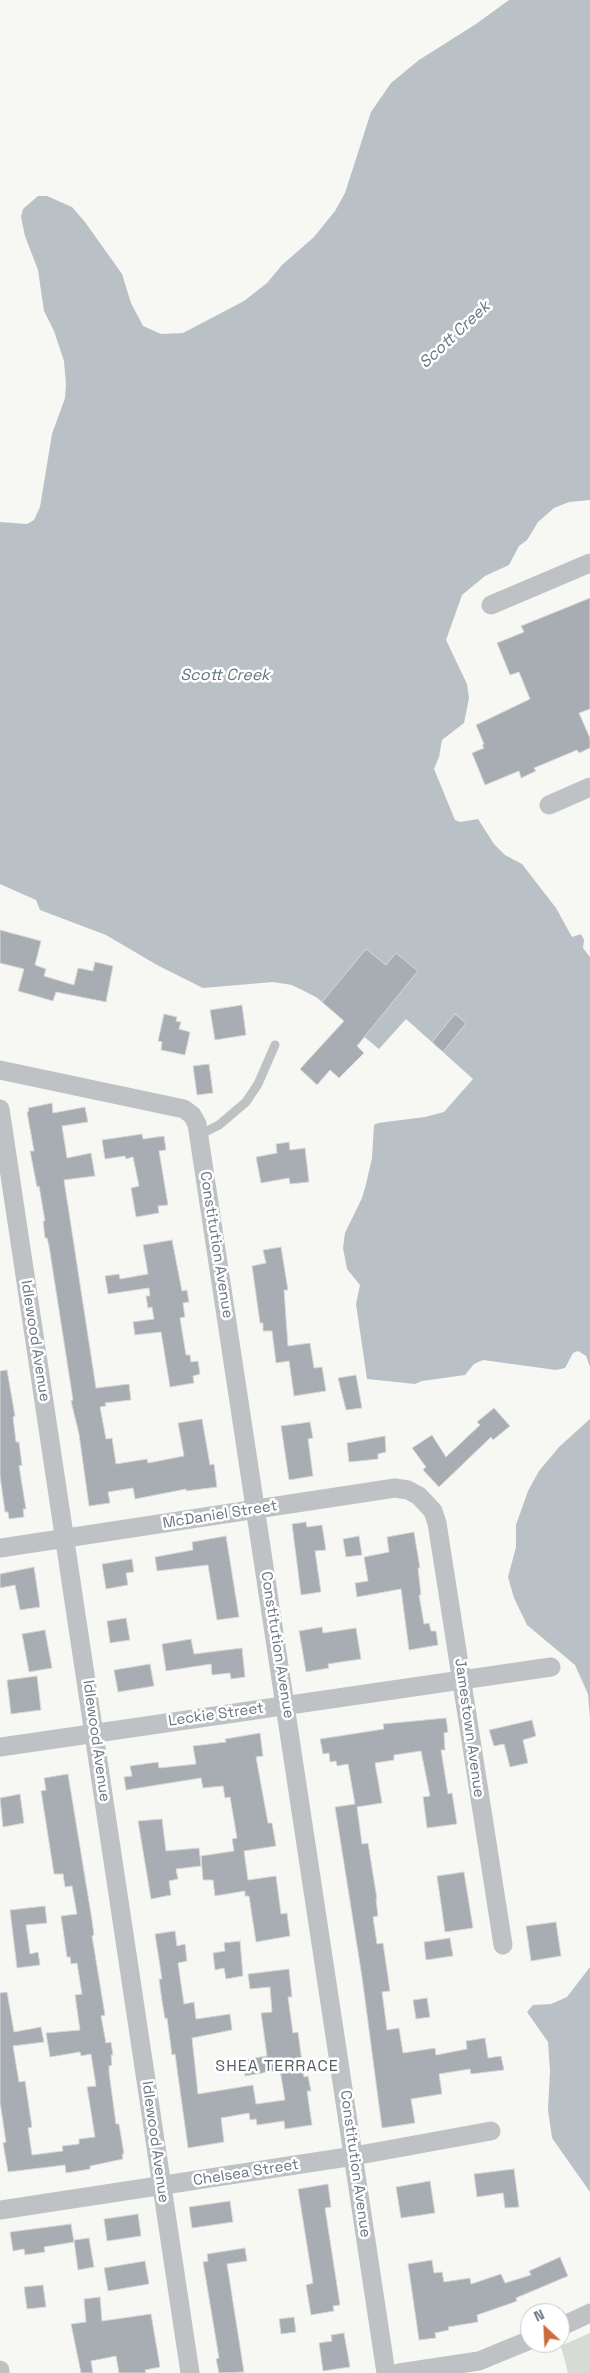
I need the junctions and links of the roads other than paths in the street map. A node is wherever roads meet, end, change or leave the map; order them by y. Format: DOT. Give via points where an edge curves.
graph roads {
  1 [pos="590,563"];
  2 [pos="491,605"];
  3 [pos="590,787"];
  4 [pos="549,805"];
  5 [pos="275,1044"];
  6 [pos="0,1070"];
  7 [pos="0,1109"];
  8 [pos="199,1135"];
  9 [pos="257,1510"];
  10 [pos="433,1511"];
  11 [pos="65,1539"];
  12 [pos="0,1548"];
  13 [pos="551,1667"];
  14 [pos="463,1680"];
  15 [pos="286,1705"];
  16 [pos="94,1734"];
  17 [pos="0,1747"];
  18 [pos="503,1946"];
  19 [pos="492,2131"];
  20 [pos="354,2156"];
  21 [pos="162,2186"];
  22 [pos="0,2210"];
  23 [pos="590,2313"];
  24 [pos="570,2322"];
  25 [pos="520,2345"];
  26 [pos="466,2368"];
  27 [pos="190,2373"];
  28 [pos="386,2373"];
  29 [pos="399,2373"];
  1 -- 2 [label="street"];
  3 -- 4 [label="street"];
  5 -- 8 [label="lane" via="258,1084 246,1102 219,1125"];
  6 -- 8 [label="street, Constitution Avenue" via="184,1109 195,1120"];
  7 -- 11 [label="street, Idlewood Avenue"];
  8 -- 9 [label="street, Constitution Avenue"];
  9 -- 10 [label="street, McDaniel Street" via="395,1488 420,1496"];
  9 -- 11 [label="street, McDaniel Street"];
  9 -- 15 [label="street, Constitution Avenue"];
  10 -- 14 [label="street, Jamestown Avenue" via="438,1523"];
  11 -- 12 [label="street, McDaniel Street"];
  11 -- 16 [label="street, Idlewood Avenue"];
  13 -- 14 [label="street, Leckie Street"];
  14 -- 15 [label="street, Leckie Street"];
  14 -- 18 [label="street, Jamestown Avenue"];
  15 -- 16 [label="street, Leckie Street"];
  15 -- 20 [label="street, Constitution Avenue"];
  16 -- 17 [label="street, Leckie Street"];
  16 -- 21 [label="street, Idlewood Avenue"];
  19 -- 20 [label="street, Chelsea Street"];
  20 -- 21 [label="street, Chelsea Street"];
  20 -- 28 [label="street, Constitution Avenue"];
  21 -- 22 [label="street, Chelsea Street"];
  21 -- 27 [label="street, Idlewood Avenue"];
  23 -- 24 [label="street"];
  25 -- 26 [label="street"];
  26 -- 29 [label="street"];
}
